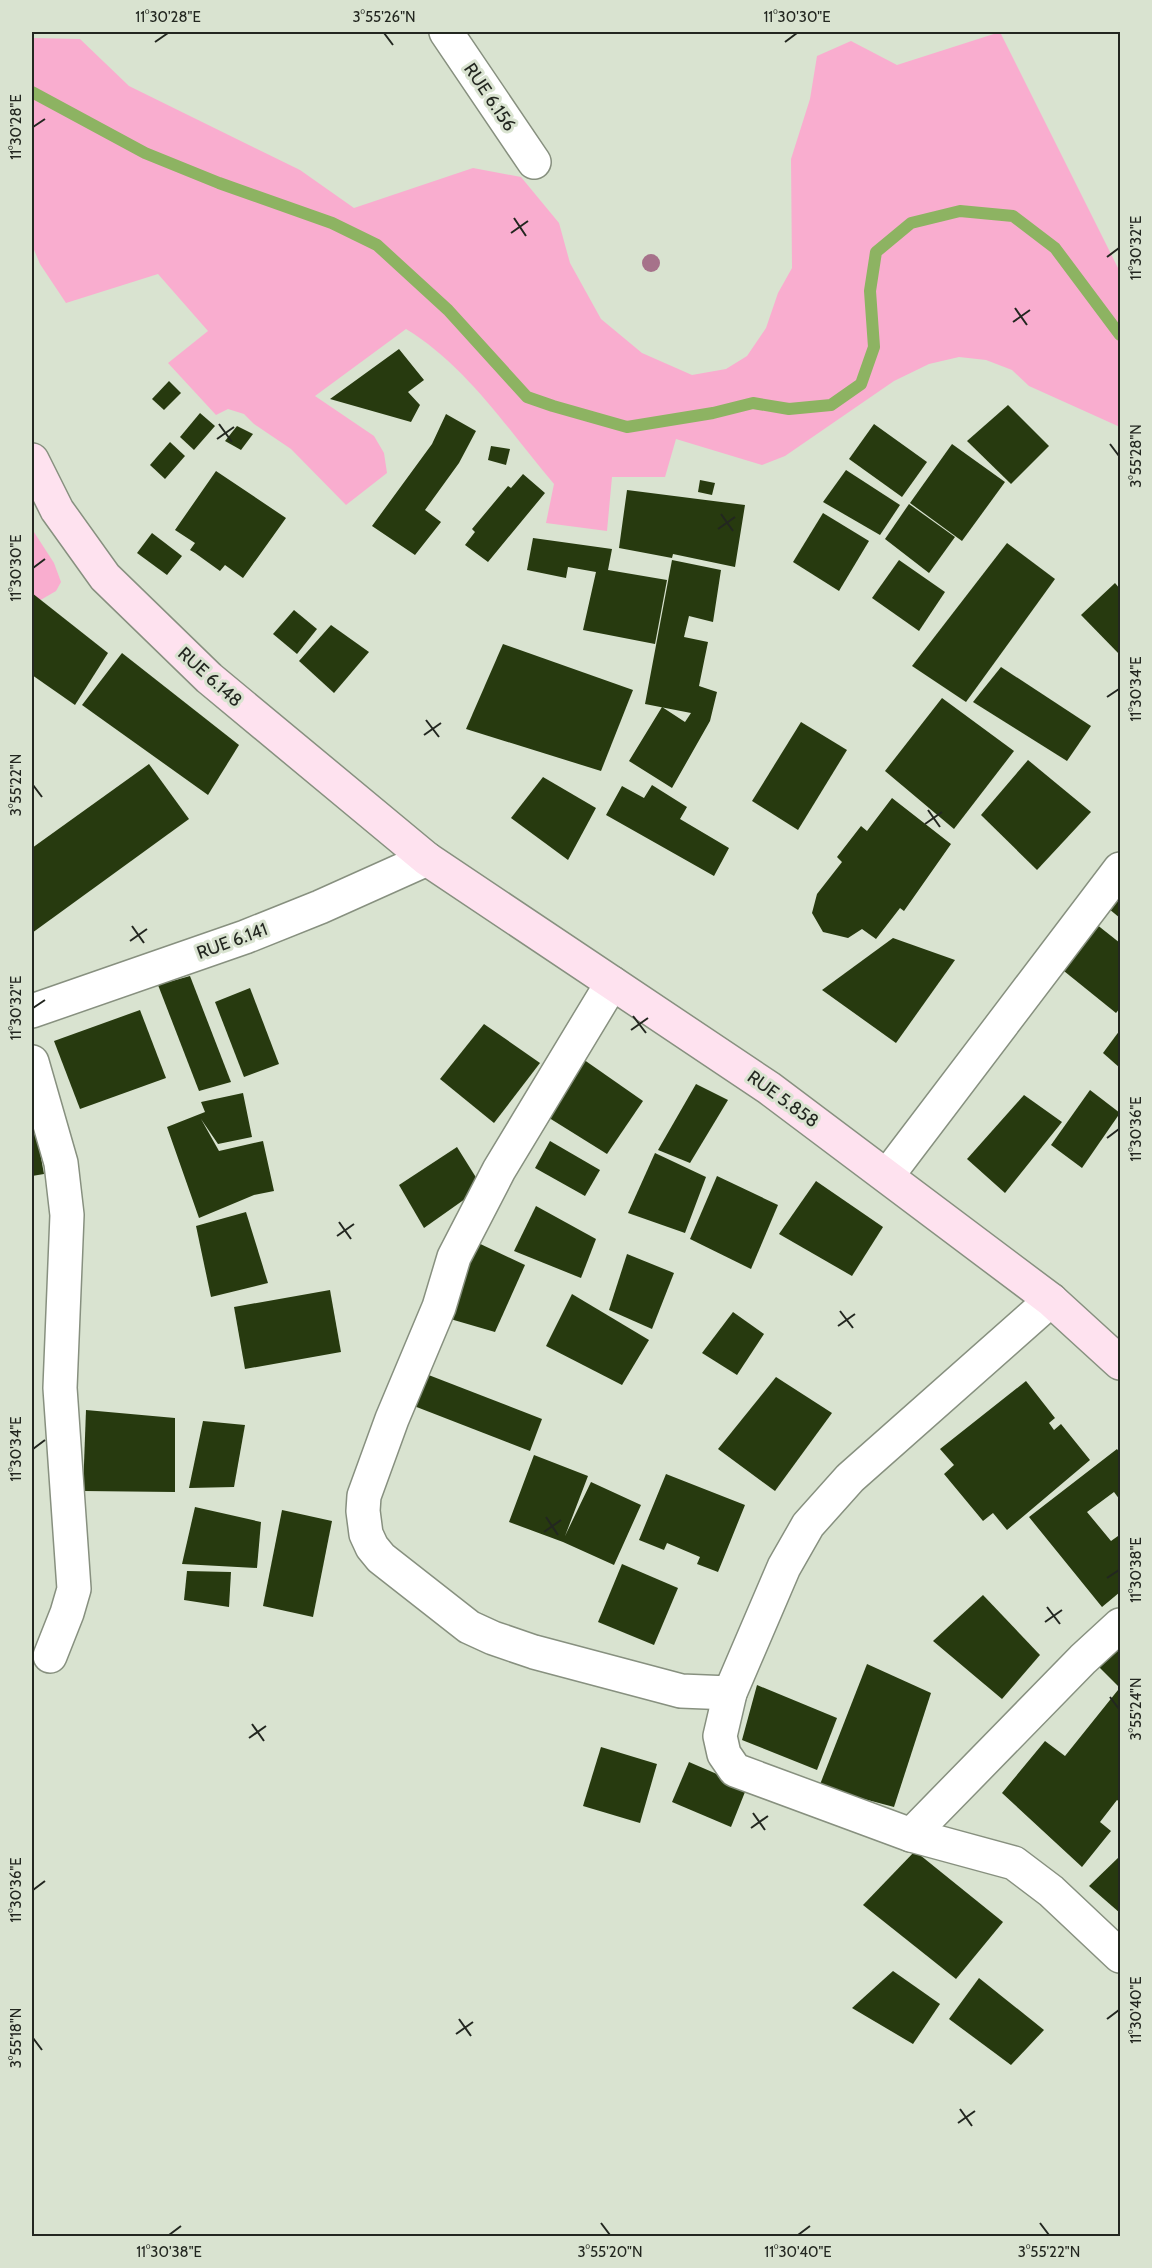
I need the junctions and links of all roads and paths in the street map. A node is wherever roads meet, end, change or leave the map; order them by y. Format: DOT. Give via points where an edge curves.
graph roads {
  1 [pos="446,32"];
  2 [pos="534,162"];
  3 [pos="32,460"];
  4 [pos="427,859"];
  5 [pos="1120,869"];
  6 [pos="612,983"];
  7 [pos="32,1011"];
  8 [pos="32,1062"];
  9 [pos="887,1176"];
  10 [pos="1051,1300"];
  11 [pos="1120,1363"];
  12 [pos="1120,1625"];
  13 [pos="50,1656"];
  14 [pos="730,1693"];
  15 [pos="911,1835"];
  16 [pos="1120,1956"];
  1 -- 2 [label="street, RUE 6.156"];
  3 -- 4 [label="street, RUE 6.148" via="57,510 105,577 209,678"];
  4 -- 6 [label="street, RUE 5.858"];
  4 -- 7 [label="street, RUE 6.141" via="245,937"];
  5 -- 9 [label="street"];
  6 -- 9 [label="street, RUE 5.858" via="769,1088"];
  6 -- 14 [label="street" via="499,1170 454,1257 439,1307 364,1496 366,1534 381,1558 469,1627 493,1638 681,1691"];
  8 -- 13 [label="street" via="61,1163 67,1215 60,1388 74,1589"];
  9 -- 10 [label="street, RUE 5.858"];
  10 -- 11 [label="street, RUE 5.858"];
  10 -- 14 [label="street" via="850,1478 808,1526 784,1567"];
  12 -- 15 [label="street"];
  14 -- 15 [label="street" via="720,1736 724,1754 735,1770"];
  15 -- 16 [label="street" via="1014,1863 1051,1891"];
}
